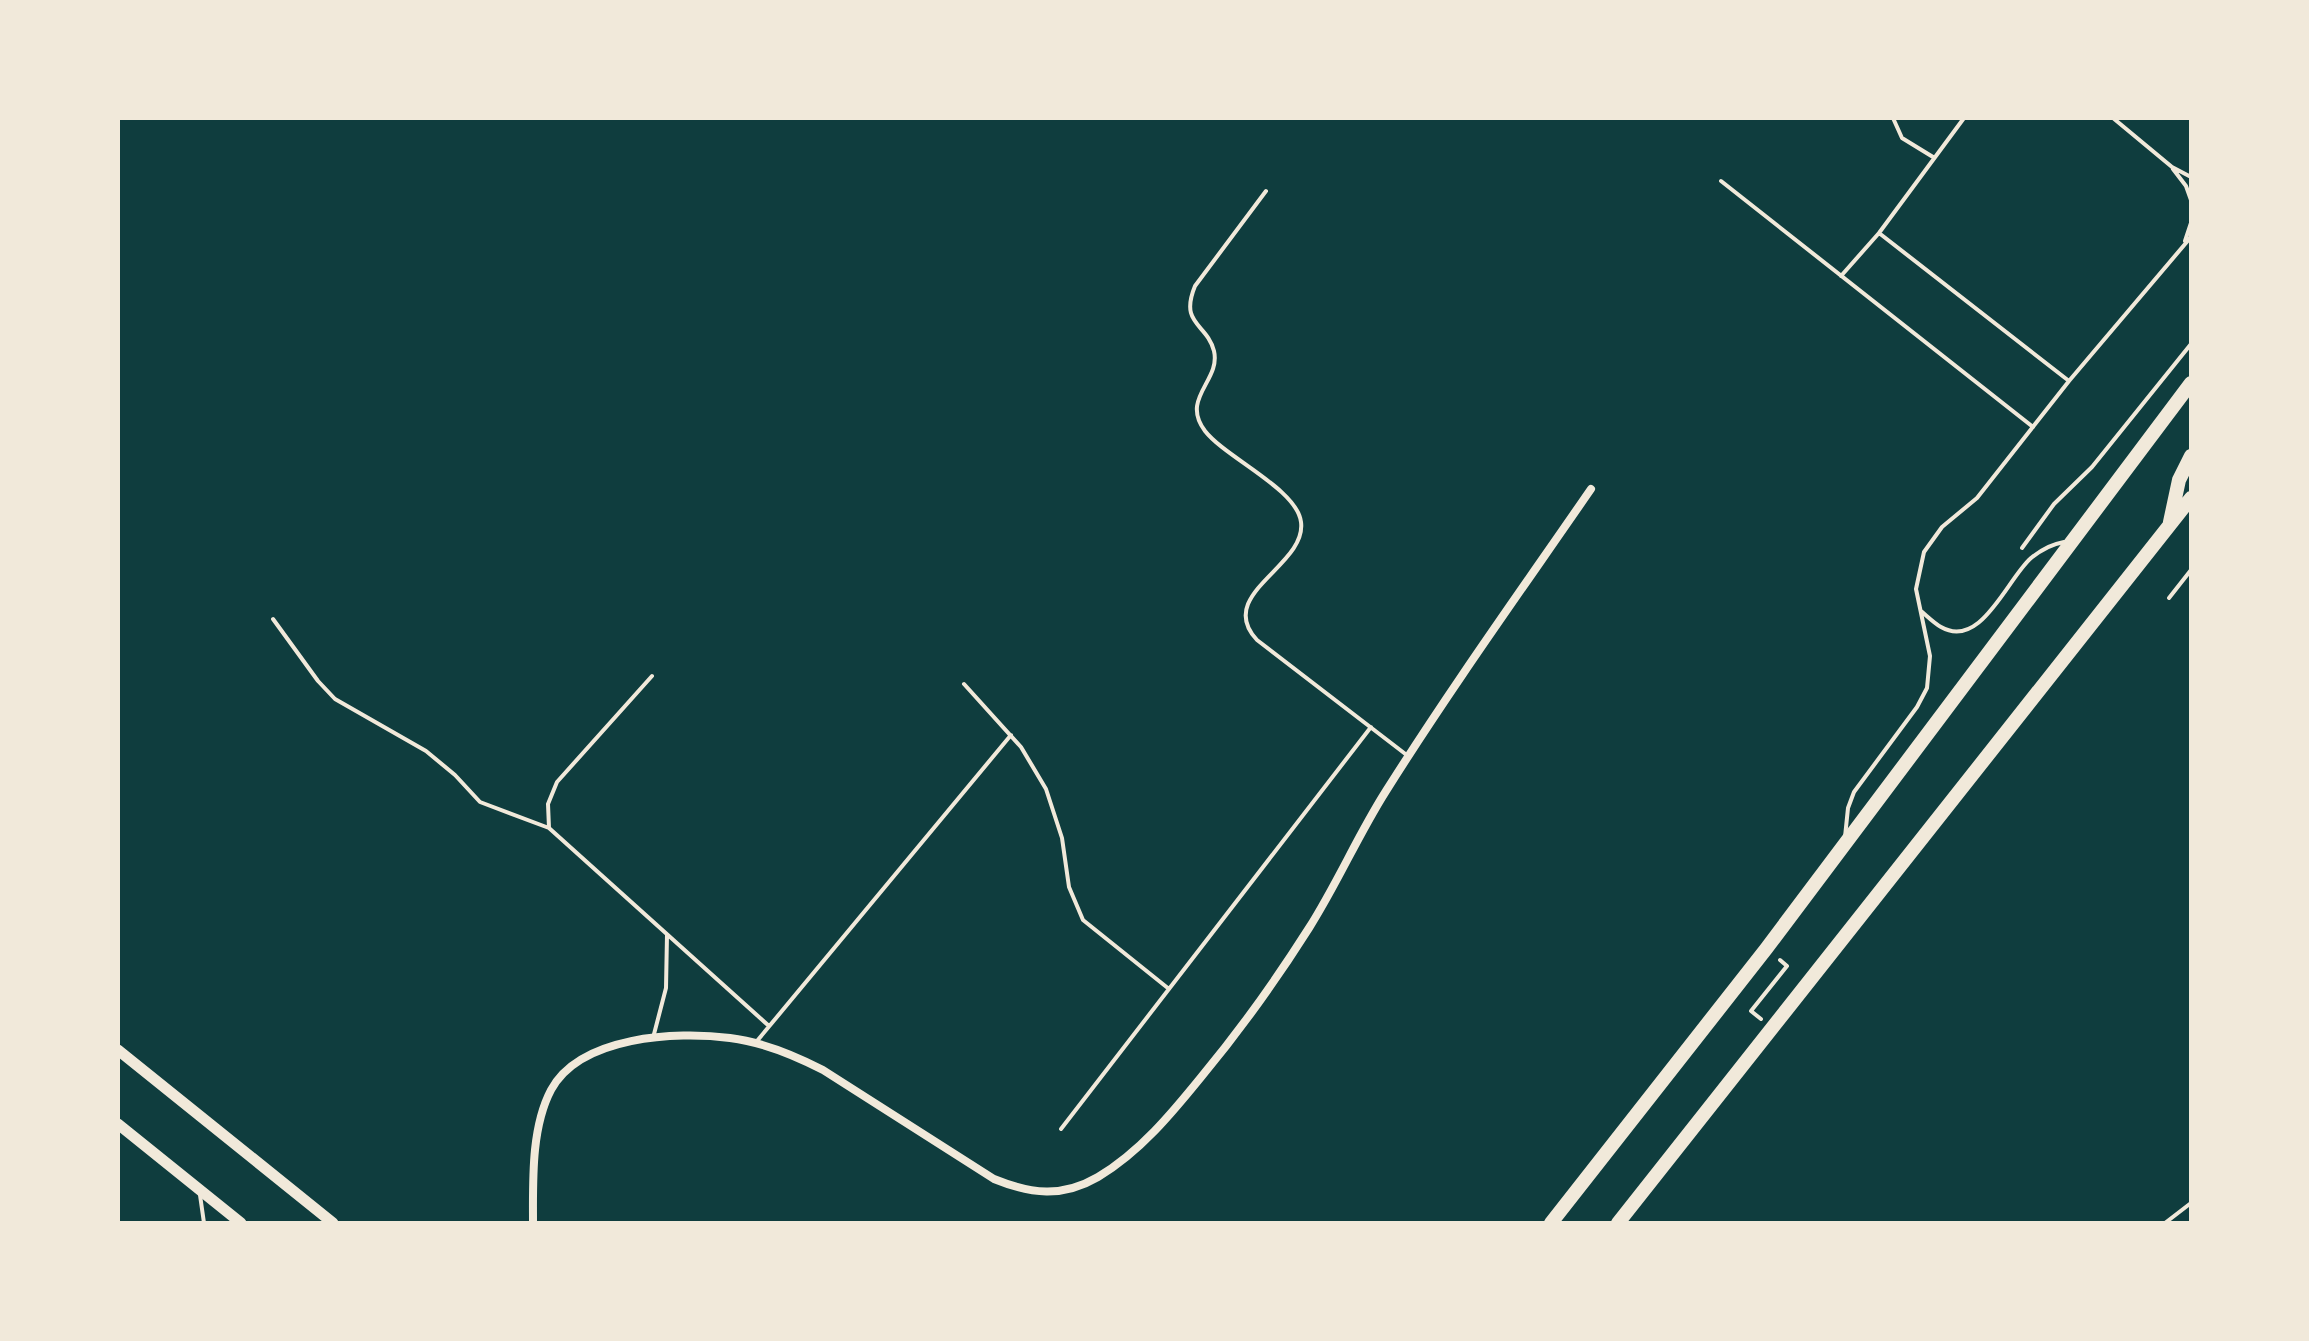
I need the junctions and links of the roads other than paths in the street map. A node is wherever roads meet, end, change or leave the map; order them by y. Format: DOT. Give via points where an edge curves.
graph roads {
  1 [pos="1893,118"];
  2 [pos="1964,118"];
  3 [pos="2113,118"];
  4 [pos="1933,157"];
  5 [pos="2172,167"];
  6 [pos="2191,177"];
  7 [pos="1721,181"];
  8 [pos="1266,191"];
  9 [pos="2191,200"];
  10 [pos="2191,223"];
  11 [pos="1879,233"];
  12 [pos="2191,237"];
  13 [pos="2184,243"];
  14 [pos="1841,276"];
  15 [pos="2069,381"];
  16 [pos="2191,383"];
  17 [pos="2033,427"];
  18 [pos="2191,456"];
  19 [pos="1591,489"];
  20 [pos="2191,498"];
  21 [pos="2170,522"];
  22 [pos="2073,540"];
  23 [pos="1919,610"];
  24 [pos="273,619"];
  25 [pos="652,676"];
  26 [pos="964,684"];
  27 [pos="1371,727"];
  28 [pos="1011,735"];
  29 [pos="1408,756"];
  30 [pos="549,828"];
  31 [pos="1845,843"];
  32 [pos="667,935"];
  33 [pos="1169,989"];
  34 [pos="769,1026"];
  35 [pos="652,1039"];
  36 [pos="755,1044"];
  37 [pos="118,1050"];
  38 [pos="118,1124"];
  39 [pos="1061,1129"];
  40 [pos="199,1189"];
  41 [pos="2191,1203"];
  42 [pos="533,1221"];
  43 [pos="204,1223"];
  44 [pos="241,1223"];
  45 [pos="333,1223"];
  46 [pos="1551,1223"];
  47 [pos="1618,1223"];
  48 [pos="2165,1223"];
  1 -- 4 [label="lane" via="1902,138"];
  2 -- 4 [label="lane"];
  3 -- 5 [label="lane"];
  4 -- 11 [label="lane"];
  5 -- 6 [label="lane"];
  5 -- 9 [label="lane"];
  7 -- 14 [label="lane"];
  8 -- 27 [label="lane" via="1192,295 1194,323 1215,356 1198,398 1199,418 1208,434 1290,499 1301,517 1295,547 1248,604 1247,628"];
  10 -- 13 [label="lane"];
  11 -- 14 [label="lane"];
  11 -- 15 [label="lane"];
  12 -- 13 [label="lane"];
  13 -- 15 [label="lane"];
  14 -- 17 [label="lane"];
  15 -- 17 [label="lane"];
  16 -- 22 [label="main road"];
  17 -- 23 [label="lane" via="1977,498 1942,527 1924,552 1917,576"];
  18 -- 21 [label="main road"];
  19 -- 29 [label="street"];
  20 -- 21 [label="main road"];
  21 -- 47 [label="main road"];
  22 -- 23 [label="lane" via="2031,558 1983,621 1967,630 1940,627"];
  22 -- 31 [label="main road"];
  23 -- 31 [label="lane" via="1930,656 1927,688 1854,792"];
  24 -- 30 [label="lane" via="335,699 426,751 480,802"];
  25 -- 30 [label="lane" via="557,782 548,804"];
  26 -- 28 [label="lane"];
  27 -- 29 [label="lane"];
  27 -- 33 [label="lane"];
  28 -- 33 [label="lane" via="1046,789 1062,838 1069,887 1083,920"];
  28 -- 34 [label="lane"];
  29 -- 36 [label="street" via="1309,928 1246,1021 1172,1114 1132,1153 1074,1188 1049,1193 1021,1190 994,1179 823,1070"];
  30 -- 32 [label="lane"];
  31 -- 46 [label="main road"];
  32 -- 34 [label="lane"];
  32 -- 35 [label="lane" via="666,988"];
  33 -- 39 [label="lane"];
  34 -- 36 [label="lane"];
  35 -- 36 [label="street" via="706,1036"];
  35 -- 42 [label="street" via="591,1054 553,1087 541,1119"];
  37 -- 45 [label="street"];
  38 -- 40 [label="street"];
  40 -- 43 [label="lane"];
  40 -- 44 [label="street"];
  41 -- 48 [label="lane"];
}
